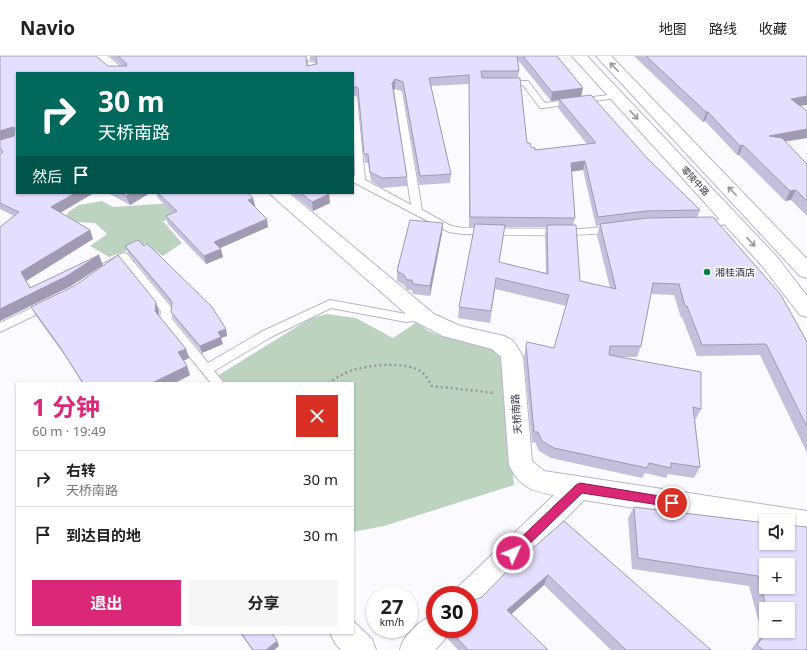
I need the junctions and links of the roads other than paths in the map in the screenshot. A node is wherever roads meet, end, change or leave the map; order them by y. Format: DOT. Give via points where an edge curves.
graph roads {
  1 [pos="96,56"];
  2 [pos="579,56"];
  3 [pos="603,56"];
  4 [pos="311,63"];
  5 [pos="120,72"];
  6 [pos="312,72"];
  7 [pos="498,83"];
  8 [pos="398,91"];
  9 [pos="617,96"];
  10 [pos="354,118"];
  11 [pos="357,180"];
  12 [pos="279,194"];
  13 [pos="417,212"];
  14 [pos="732,221"];
  15 [pos="690,224"];
  16 [pos="622,228"];
  17 [pos="807,271"];
  18 [pos="99,273"];
  19 [pos="55,300"];
  20 [pos="807,310"];
  21 [pos="421,316"];
  22 [pos="0,328"];
  23 [pos="206,370"];
  24 [pos="217,382"];
  25 [pos="580,488"];
  26 [pos="807,523"];
  27 [pos="478,587"];
  28 [pos="346,634"];
  29 [pos="361,650"];
  1 -- 5 [label="main road"];
  2 -- 9 [label="main road, 零陵中路"];
  17 -- 3 [label="main road, 零陵中路, one-way"];
  4 -- 6 [label="lane"];
  7 -- 9 [label="lane" via="525,84 543,106"];
  8 -- 13 [label="lane"];
  9 -- 14 [label="main road, 零陵中路, one-way"];
  10 -- 11 [label="lane"];
  11 -- 13 [label="lane"];
  12 -- 21 [label="main road, 天桥南路"];
  13 -- 16 [label="lane" via="449,229 463,231 581,232"];
  14 -- 15 [label="lane"];
  14 -- 20 [label="main road, 零陵中路, one-way" via="770,262"];
  18 -- 23 [label="lane" via="123,256 167,310 166,320"];
  19 -- 22 [label="lane"];
  21 -- 23 [label="lane" via="406,318 330,304 267,334"];
  21 -- 25 [label="main road, 天桥南路" via="446,329 502,344 512,357 520,461 523,470 541,482"];
  23 -- 24 [label="lane"];
  25 -- 26 [label="main road, 天桥南路"];
  25 -- 27 [label="main road"];
  28 -- 29 [label="main road"];
}
